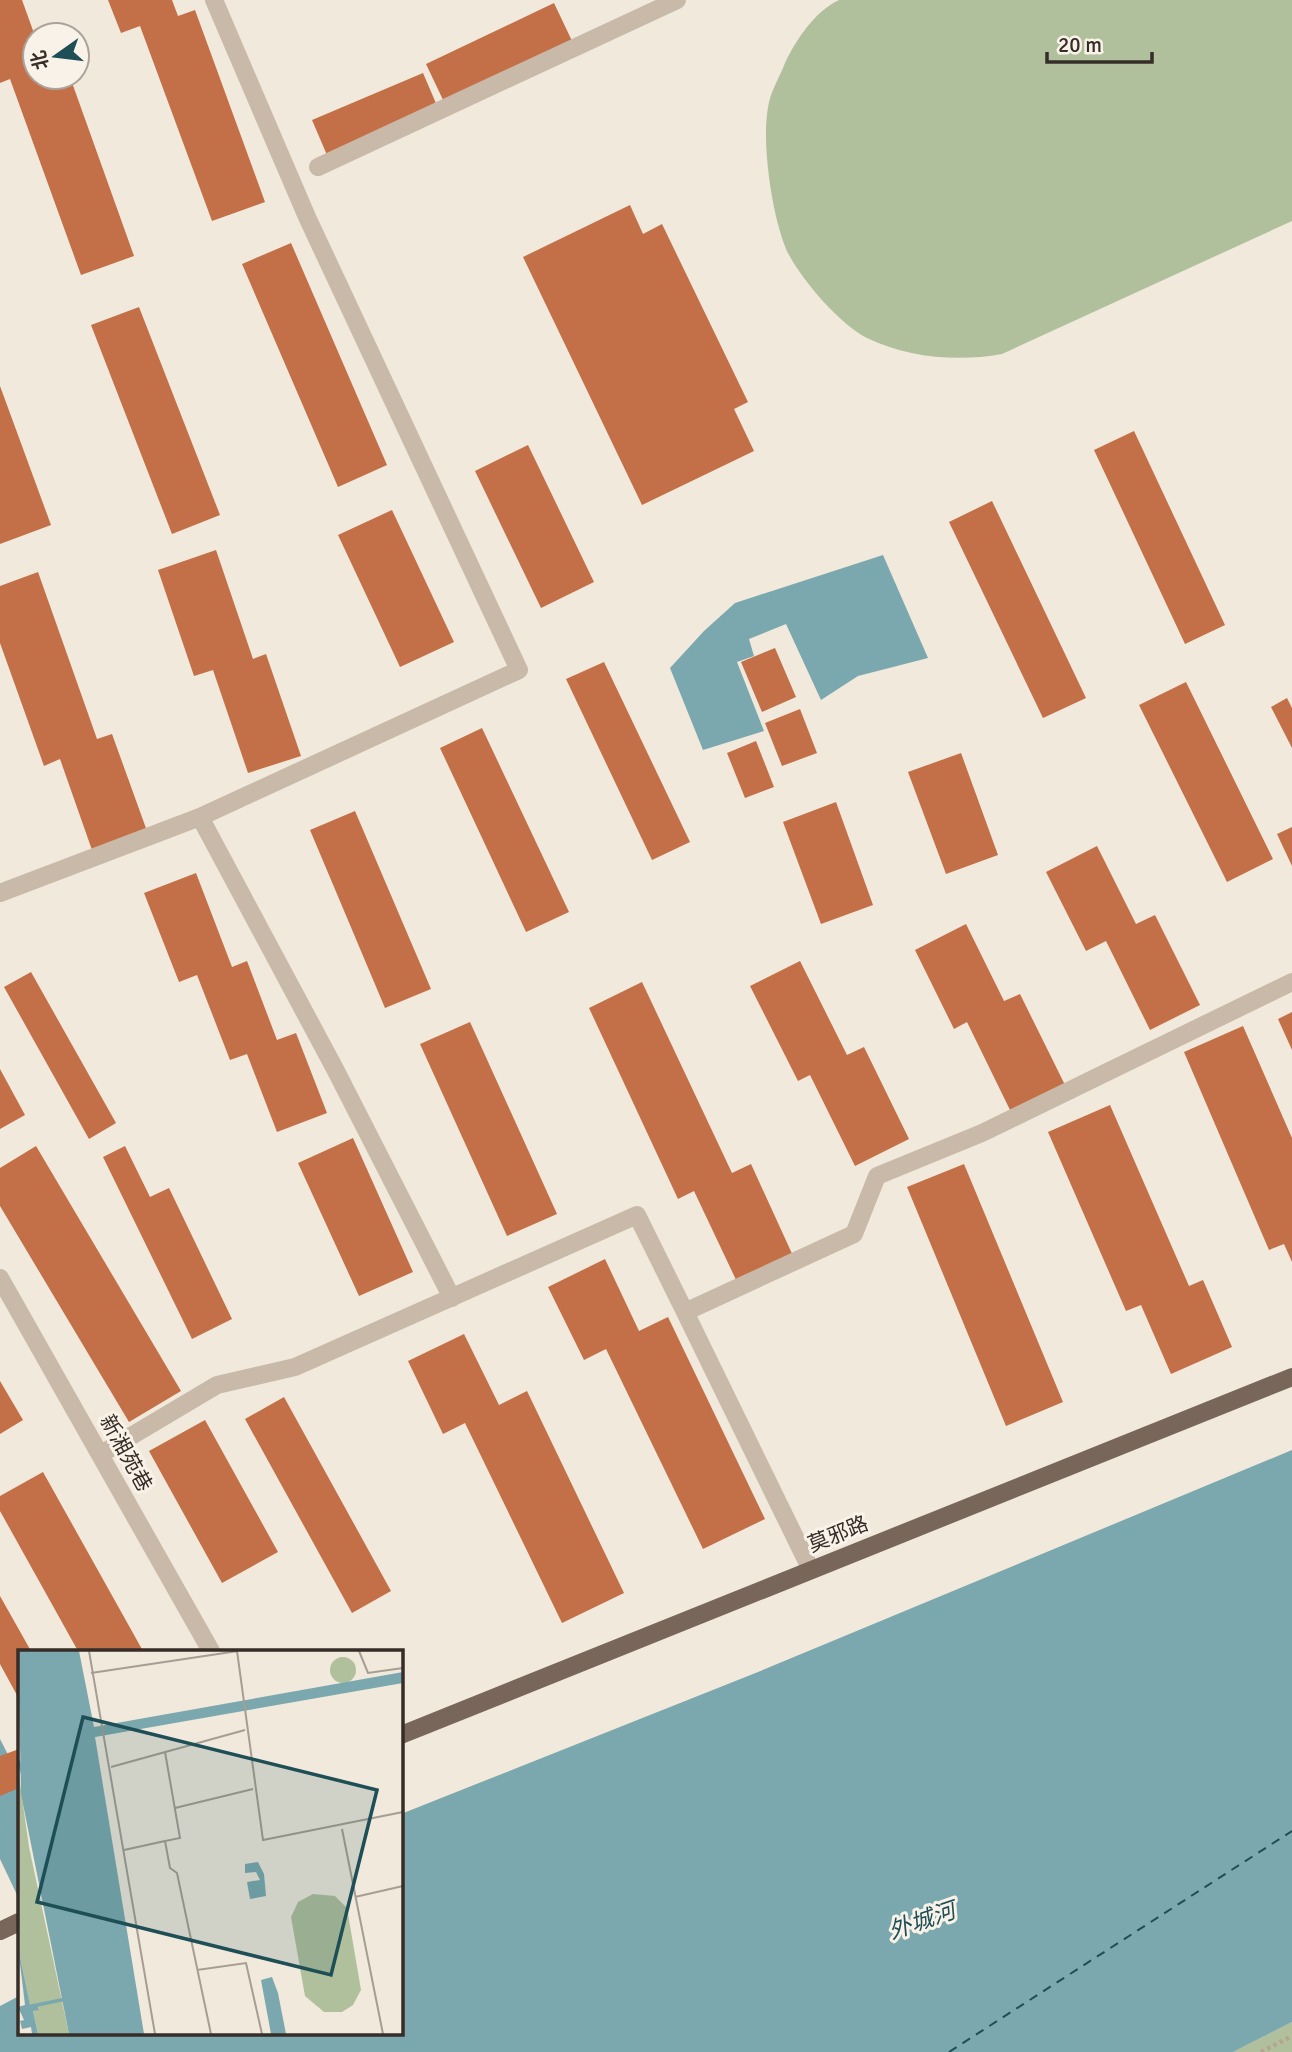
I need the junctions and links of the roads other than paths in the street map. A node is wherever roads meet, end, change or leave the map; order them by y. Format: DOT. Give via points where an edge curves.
graph roads {
  1 [pos="214,0"];
  2 [pos="677,0"];
  3 [pos="318,167"];
  4 [pos="200,817"];
  5 [pos="0,893"];
  6 [pos="1292,982"];
  7 [pos="0,1278"];
  8 [pos="452,1298"];
  9 [pos="685,1312"];
  10 [pos="1292,1377"];
  11 [pos="101,1454"];
  12 [pos="811,1570"];
  13 [pos="210,1650"];
  14 [pos="402,1735"];
  15 [pos="18,1922"];
  16 [pos="0,1931"];
  1 -- 4 [label="street" via="307,217 519,670"];
  2 -- 3 [label="street"];
  4 -- 5 [label="street"];
  4 -- 8 [label="street"];
  6 -- 9 [label="street" via="982,1133 877,1176 854,1234"];
  7 -- 11 [label="street, 新湘苑巷"];
  8 -- 9 [label="street" via="637,1215"];
  8 -- 11 [label="street" via="295,1367 217,1385"];
  9 -- 12 [label="street"];
  10 -- 12 [label="main road, 莫邪路"];
  11 -- 13 [label="street, 新湘苑巷"];
  12 -- 14 [label="main road, 莫邪路"];
  15 -- 16 [label="main road"];
}
